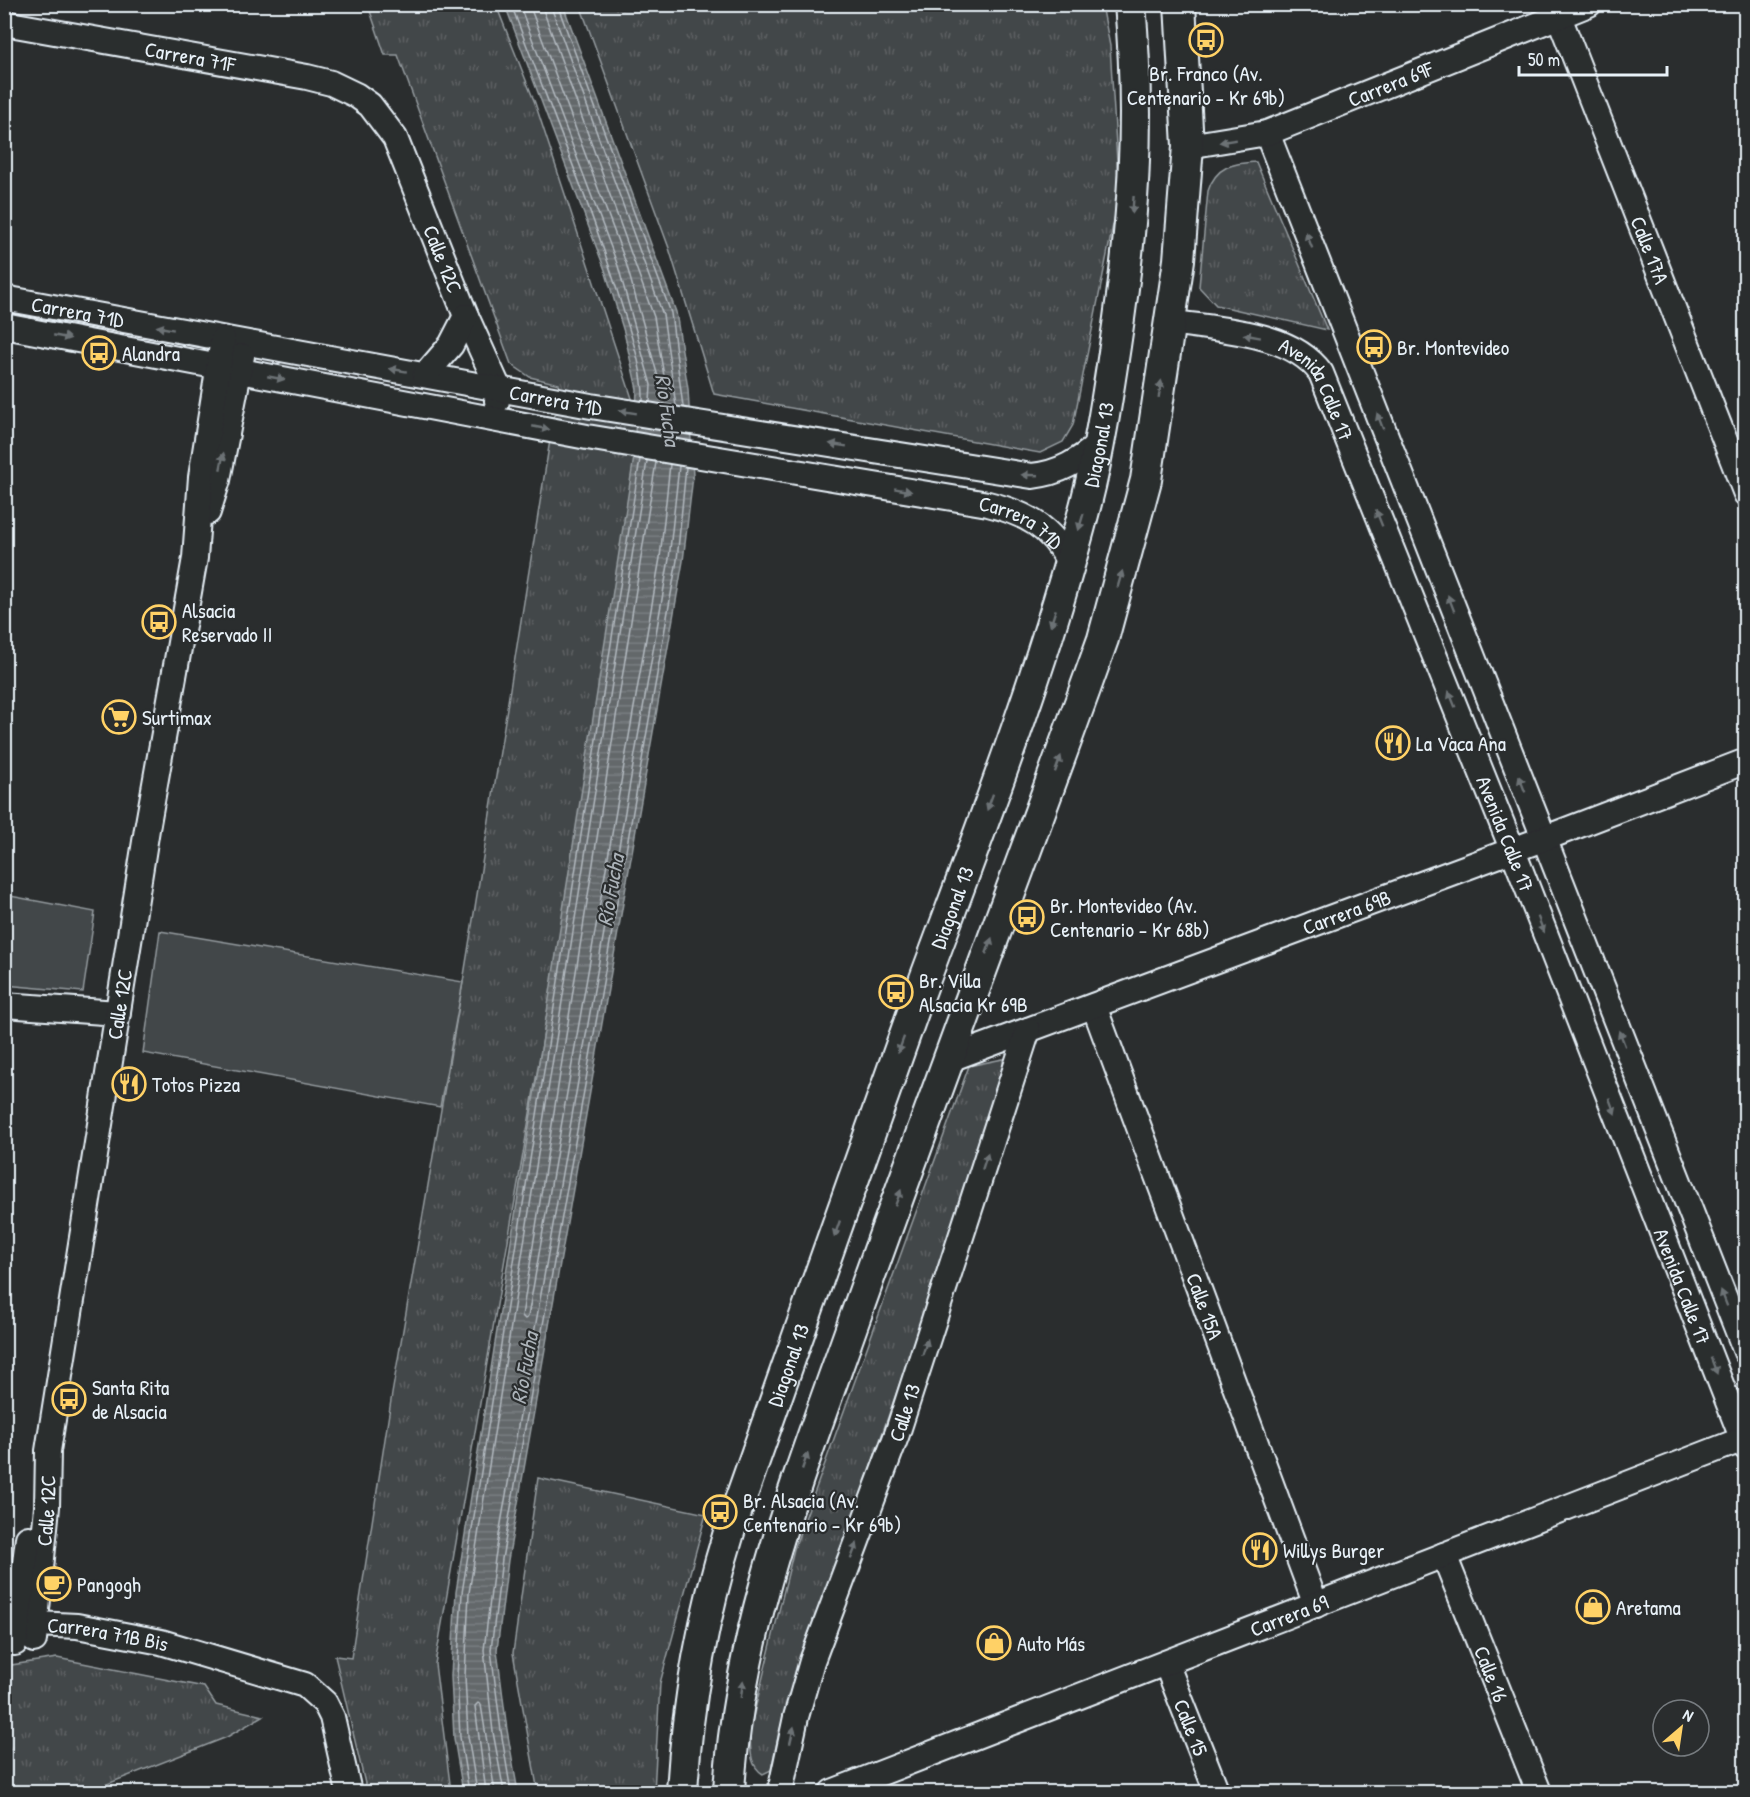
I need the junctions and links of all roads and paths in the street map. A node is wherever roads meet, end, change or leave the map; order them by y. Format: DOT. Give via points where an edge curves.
graph roads {
  1 [pos="1130,4"];
  2 [pos="1180,4"];
  3 [pos="1590,4"];
  4 [pos="1556,11"];
  5 [pos="4,23"];
  6 [pos="370,105"];
  7 [pos="1267,133"];
  8 [pos="1188,146"];
  9 [pos="4,298"];
  10 [pos="466,316"];
  11 [pos="1170,322"];
  12 [pos="4,326"];
  13 [pos="234,341"];
  14 [pos="229,369"];
  15 [pos="425,375"];
  16 [pos="499,389"];
  17 [pos="494,419"];
  18 [pos="1100,443"];
  19 [pos="1746,495"];
  20 [pos="1069,562"];
  21 [pos="1746,761"];
  22 [pos="1544,839"];
  23 [pos="1512,851"];
  24 [pos="4,1005"];
  25 [pos="1094,1005"];
  26 [pos="118,1012"];
  27 [pos="1028,1030"];
  28 [pos="947,1060"];
  29 [pos="1746,1352"];
  30 [pos="1744,1442"];
  31 [pos="1444,1555"];
  32 [pos="1316,1605"];
  33 [pos="18,1637"];
  34 [pos="1166,1663"];
  35 [pos="735,1784"];
  36 [pos="349,1792"];
  37 [pos="682,1792"];
  38 [pos="780,1792"];
  39 [pos="832,1792"];
  40 [pos="1216,1792"];
  41 [pos="1539,1792"];
  1 -- 18 [label="main road, Diagonal 13, one-way" via="1137,147 1133,208"];
  2 -- 8 [label="main road"];
  3 -- 4 [label="street, Carrera 69F"];
  4 -- 7 [label="street, Carrera 69F"];
  4 -- 19 [label="street, Calle 17A"];
  5 -- 6 [label="street, Carrera 71F" via="307,77 331,83"];
  6 -- 10 [label="street, Calle 12C" via="395,138"];
  7 -- 8 [label="street, Carrera 69F, one-way"];
  22 -- 7 [label="street, Avenida Calle 17, one-way"];
  8 -- 11 [label="main road"];
  13 -- 9 [label="street, Carrera 71D, one-way"];
  10 -- 15 [label="street" via="451,345"];
  10 -- 16 [label="street, Calle 12C"];
  23 -- 11 [label="street, Avenida Calle 17, one-way" via="1321,373 1297,349 1273,340"];
  28 -- 11 [label="main road, one-way" via="1102,639 1146,480"];
  12 -- 14 [label="street, Carrera 71D, one-way"];
  13 -- 14 [label="street, Calle 12C"];
  15 -- 13 [label="street, Carrera 71D, one-way"];
  14 -- 17 [label="street, Carrera 71D, one-way"];
  14 -- 26 [label="street, Calle 12C" via="218,480 195,558"];
  15 -- 16 [label="street, Carrera 71D"];
  16 -- 17 [label="street"];
  18 -- 16 [label="street, Carrera 71D, one-way" via="1068,467 1032,476"];
  17 -- 20 [label="street, Carrera 71D, one-way" via="1014,510 1047,530"];
  18 -- 20 [label="main road, Diagonal 13, one-way"];
  20 -- 37 [label="main road, Diagonal 13, one-way" via="1006,756 730,1529 695,1666"];
  21 -- 22 [label="street, Carrera 69B"];
  22 -- 23 [label="street, Carrera 69B"];
  29 -- 22 [label="street, Avenida Calle 17, one-way"];
  23 -- 25 [label="street, Carrera 69B"];
  23 -- 30 [label="street, Avenida Calle 17, one-way"];
  24 -- 26 [label="street"];
  25 -- 27 [label="street, Carrera 69B"];
  25 -- 32 [label="street, Calle 15A"];
  26 -- 33 [label="street, Calle 12C" via="48,1451 47,1507"];
  27 -- 28 [label="street, Carrera 69B"];
  38 -- 27 [label="street, Calle 13, one-way" via="812,1661 897,1434"];
  35 -- 28 [label="main road, one-way" via="747,1650 771,1564"];
  30 -- 31 [label="street, Carrera 69"];
  31 -- 32 [label="street, Carrera 69"];
  31 -- 41 [label="street, Calle 16"];
  32 -- 34 [label="street, Carrera 69"];
  33 -- 36 [label="street, Carrera 71B Bis" via="77,1626 150,1640 291,1678 325,1703 336,1728"];
  34 -- 39 [label="street, Carrera 69"];
  34 -- 40 [label="street, Calle 15"];
}
